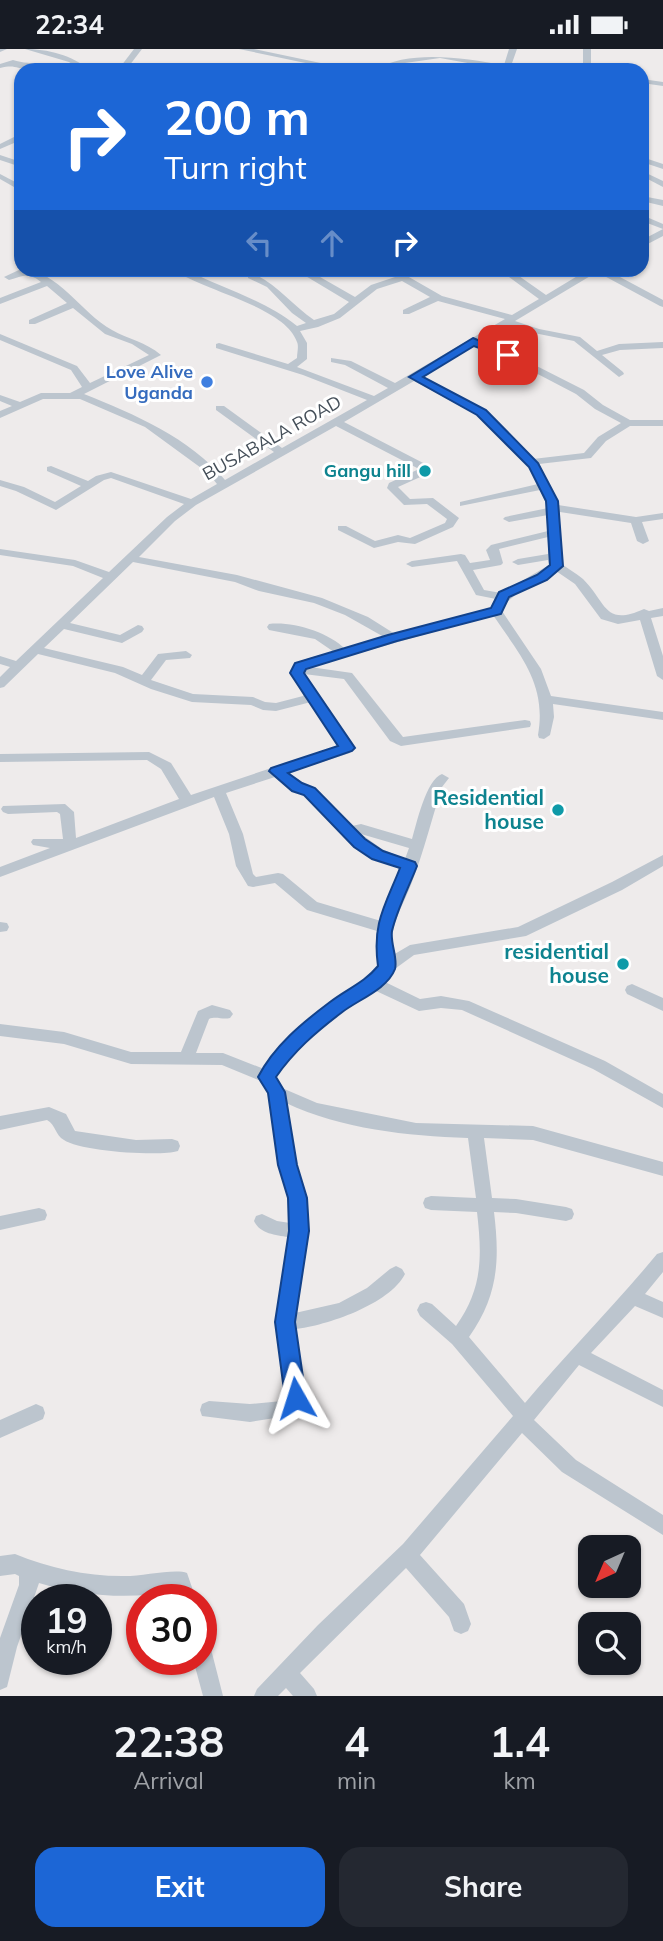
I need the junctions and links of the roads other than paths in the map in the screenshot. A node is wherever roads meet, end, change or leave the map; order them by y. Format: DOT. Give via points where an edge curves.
graph roads {
  1 [pos="29,49"];
  2 [pos="138,49"];
  3 [pos="243,49"];
  4 [pos="73,63"];
  5 [pos="127,63"];
  6 [pos="314,63"];
  7 [pos="388,63"];
  8 [pos="480,63"];
  9 [pos="0,156"];
  10 [pos="14,160"];
  11 [pos="11,161"];
  12 [pos="14,162"];
  13 [pos="14,276"];
  14 [pos="9,277"];
  15 [pos="39,277"];
  16 [pos="195,277"];
  17 [pos="253,277"];
  18 [pos="313,277"];
  19 [pos="514,277"];
  20 [pos="582,277"];
  21 [pos="607,277"];
  22 [pos="401,278"];
  23 [pos="47,282"];
  24 [pos="438,297"];
  25 [pos="546,299"];
  26 [pos="355,300"];
  27 [pos="0,301"];
  28 [pos="74,304"];
  29 [pos="663,304"];
  30 [pos="406,313"];
  31 [pos="510,319"];
  32 [pos="32,322"];
  33 [pos="315,325"];
  34 [pos="294,330"];
  35 [pos="0,337"];
  36 [pos="473,342"];
  37 [pos="663,345"];
  38 [pos="219,346"];
  39 [pos="596,354"];
  40 [pos="334,361"];
  41 [pos="290,367"];
  42 [pos="619,374"];
  43 [pos="415,377"];
  44 [pos="88,388"];
  45 [pos="396,388"];
  46 [pos="74,395"];
  47 [pos="0,398"];
  48 [pos="376,400"];
  49 [pos="19,405"];
  50 [pos="220,408"];
  51 [pos="0,415"];
  52 [pos="336,422"];
  53 [pos="628,423"];
  54 [pos="663,423"];
  55 [pos="280,452"];
  56 [pos="531,462"];
  57 [pos="51,469"];
  58 [pos="0,483"];
  59 [pos="223,484"];
  60 [pos="89,485"];
  61 [pos="545,486"];
  62 [pos="192,503"];
  63 [pos="464,504"];
  64 [pos="554,510"];
  65 [pos="663,516"];
  66 [pos="509,519"];
  67 [pos="636,520"];
  68 [pos="342,528"];
  69 [pos="552,533"];
  70 [pos="643,541"];
  71 [pos="0,552"];
  72 [pos="131,558"];
  73 [pos="555,561"];
  74 [pos="518,562"];
  75 [pos="412,564"];
  76 [pos="468,567"];
  77 [pos="111,577"];
  78 [pos="502,597"];
  79 [pos="496,611"];
  80 [pos="663,612"];
  81 [pos="644,613"];
  82 [pos="62,625"];
  83 [pos="274,627"];
  84 [pos="138,629"];
  85 [pos="393,638"];
  86 [pos="35,650"];
  87 [pos="341,652"];
  88 [pos="186,655"];
  89 [pos="0,660"];
  90 [pos="19,666"];
  91 [pos="298,669"];
  92 [pos="662,669"];
  93 [pos="144,681"];
  94 [pos="0,684"];
  95 [pos="310,694"];
  96 [pos="548,699"];
  97 [pos="663,716"];
  98 [pos="525,725"];
  99 [pos="544,735"];
  100 [pos="0,758"];
  101 [pos="276,771"];
  102 [pos="442,778"];
  103 [pos="218,791"];
  104 [pos="189,800"];
  105 [pos="8,809"];
  106 [pos="348,831"];
  107 [pos="38,842"];
  108 [pos="70,844"];
  109 [pos="416,845"];
  110 [pos="663,860"];
  111 [pos="410,866"];
  112 [pos="0,872"];
  113 [pos="385,928"];
  114 [pos="387,967"];
  115 [pos="373,983"];
  116 [pos="632,990"];
  117 [pos="663,1005"];
  118 [pos="225,1014"];
  119 [pos="0,1030"];
  120 [pos="186,1059"];
  121 [pos="272,1085"];
  122 [pos="663,1102"];
  123 [pos="0,1122"];
  124 [pos="475,1131"];
  125 [pos="172,1146"];
  126 [pos="663,1169"];
  127 [pos="431,1203"];
  128 [pos="484,1205"];
  129 [pos="566,1214"];
  130 [pos="39,1215"];
  131 [pos="261,1221"];
  132 [pos="0,1223"];
  133 [pos="299,1231"];
  134 [pos="663,1259"];
  135 [pos="396,1274"];
  136 [pos="632,1297"];
  137 [pos="426,1310"];
  138 [pos="663,1310"];
  139 [pos="285,1322"];
  140 [pos="458,1338"];
  141 [pos="577,1355"];
  142 [pos="663,1399"];
  143 [pos="209,1410"];
  144 [pos="36,1413"];
  145 [pos="523,1418"];
  146 [pos="0,1429"];
  147 [pos="663,1526"];
  148 [pos="407,1555"];
  149 [pos="0,1566"];
  150 [pos="29,1570"];
  151 [pos="163,1584"];
  152 [pos="181,1584"];
  153 [pos="126,1586"];
  154 [pos="461,1624"];
  155 [pos="286,1672"];
  156 [pos="208,1675"];
  157 [pos="0,1680"];
  158 [pos="213,1696"];
  159 [pos="264,1696"];
  160 [pos="307,1696"];
  1 -- 4 [label="street" via="60,55"];
  2 -- 5 [label="street"];
  3 -- 6 [label="street"];
  7 -- 8 [label="street" via="434,56"];
  9 -- 11 [label="street"];
  10 -- 11 [label="street"];
  11 -- 12 [label="street"];
  13 -- 14 [label="street"];
  15 -- 23 [label="street"];
  16 -- 34 [label="street" via="278,314"];
  17 -- 33 [label="street" via="270,285"];
  18 -- 26 [label="street"];
  19 -- 25 [label="street"];
  20 -- 25 [label="street, BUSABALA ROAD"];
  21 -- 29 [label="street"];
  22 -- 24 [label="street"];
  22 -- 26 [label="street" via="374,287"];
  23 -- 27 [label="street"];
  23 -- 28 [label="street"];
  24 -- 30 [label="street"];
  24 -- 31 [label="street"];
  25 -- 31 [label="street, BUSABALA ROAD"];
  26 -- 33 [label="street" via="337,316"];
  28 -- 32 [label="street"];
  28 -- 44 [label="street" via="108,332 143,346 156,357"];
  31 -- 36 [label="street, BUSABALA ROAD"];
  31 -- 39 [label="street" via="537,331 577,339"];
  33 -- 34 [label="street"];
  34 -- 41 [label="street" via="303,342 304,357"];
  35 -- 44 [label="street" via="74,368"];
  36 -- 43 [label="street, BUSABALA ROAD"];
  36 -- 53 [label="street" via="580,392"];
  37 -- 39 [label="street" via="619,347"];
  38 -- 41 [label="street"];
  39 -- 42 [label="street"];
  40 -- 45 [label="street" via="348,363"];
  41 -- 48 [label="street"];
  43 -- 45 [label="street, BUSABALA ROAD"];
  43 -- 56 [label="street" via="481,413"];
  44 -- 46 [label="street"];
  45 -- 48 [label="street, BUSABALA ROAD"];
  46 -- 49 [label="street" via="41,396"];
  46 -- 59 [label="street" via="149,425"];
  47 -- 49 [label="street"];
  48 -- 52 [label="street, BUSABALA ROAD"];
  49 -- 51 [label="street"];
  50 -- 55 [label="street"];
  52 -- 55 [label="street, BUSABALA ROAD"];
  52 -- 68 [label="street" via="425,468 392,488 408,503 429,500 453,518 449,525 411,543 398,538 374,545"];
  53 -- 54 [label="street"];
  53 -- 56 [label="street" via="602,439 587,456"];
  55 -- 59 [label="street, BUSABALA ROAD"];
  56 -- 61 [label="street"];
  57 -- 60 [label="street"];
  58 -- 60 [label="street" via="54,507"];
  59 -- 62 [label="street, BUSABALA ROAD"];
  60 -- 62 [label="street" via="105,475 117,475"];
  61 -- 63 [label="street"];
  61 -- 64 [label="street"];
  62 -- 72 [label="street, BUSABALA ROAD"];
  64 -- 66 [label="street"];
  64 -- 67 [label="street"];
  64 -- 69 [label="street"];
  65 -- 67 [label="street"];
  67 -- 70 [label="street"];
  69 -- 73 [label="street"];
  69 -- 76 [label="street" via="495,547 495,564"];
  71 -- 77 [label="street" via="75,563"];
  72 -- 77 [label="street, BUSABALA ROAD"];
  72 -- 85 [label="street" via="239,579 343,608"];
  73 -- 74 [label="street"];
  73 -- 78 [label="street" via="542,577"];
  73 -- 81 [label="street" via="579,582 605,616 618,621"];
  75 -- 76 [label="street" via="458,556"];
  76 -- 78 [label="street" via="480,593"];
  77 -- 82 [label="street, BUSABALA ROAD"];
  78 -- 79 [label="street"];
  79 -- 85 [label="street"];
  79 -- 96 [label="street" via="535,670"];
  80 -- 81 [label="street"];
  81 -- 92 [label="street"];
  82 -- 84 [label="street" via="122,639"];
  82 -- 86 [label="street, BUSABALA ROAD"];
  83 -- 87 [label="street" via="322,637"];
  85 -- 87 [label="street"];
  86 -- 90 [label="street, BUSABALA ROAD"];
  86 -- 93 [label="street" via="119,670"];
  87 -- 91 [label="street"];
  88 -- 93 [label="street" via="162,657"];
  89 -- 90 [label="street"];
  90 -- 94 [label="street, BUSABALA ROAD"];
  91 -- 95 [label="street"];
  91 -- 98 [label="street" via="348,676 401,741"];
  93 -- 95 [label="street" via="183,697 253,701 275,707 302,702"];
  95 -- 101 [label="street" via="347,748"];
  96 -- 97 [label="street"];
  96 -- 99 [label="street"];
  100 -- 104 [label="street" via="149,756 170,768"];
  101 -- 103 [label="street"];
  101 -- 106 [label="street" via="310,792"];
  102 -- 109 [label="street"];
  103 -- 104 [label="street"];
  103 -- 113 [label="street" via="248,878 253,882 278,878 312,906"];
  104 -- 108 [label="street"];
  105 -- 108 [label="street" via="64,809"];
  106 -- 109 [label="street" via="361,829"];
  106 -- 111 [label="street" via="378,855"];
  107 -- 108 [label="street"];
  108 -- 112 [label="street"];
  109 -- 111 [label="street"];
  110 -- 114 [label="street" via="521,932 410,950"];
  111 -- 113 [label="street"];
  113 -- 114 [label="street"];
  114 -- 115 [label="street"];
  115 -- 121 [label="street" via="285,1050"];
  115 -- 122 [label="street" via="419,1005 464,1005 599,1065"];
  116 -- 117 [label="street"];
  118 -- 120 [label="street" via="212,1011 203,1015"];
  119 -- 120 [label="street" via="64,1038 131,1058"];
  120 -- 121 [label="street" via="223,1059"];
  121 -- 124 [label="street" via="314,1109 365,1121 416,1130"];
  121 -- 133 [label="street" via="298,1198"];
  123 -- 125 [label="street" via="49,1113 61,1119 71,1137 136,1147"];
  124 -- 126 [label="street" via="533,1133"];
  124 -- 128 [label="street"];
  127 -- 128 [label="street"];
  128 -- 129 [label="street"];
  128 -- 140 [label="street" via="487,1252 483,1298"];
  130 -- 132 [label="street"];
  131 -- 133 [label="street"];
  133 -- 139 [label="street"];
  134 -- 136 [label="street"];
  135 -- 139 [label="street" via="382,1289 345,1307 315,1319"];
  136 -- 138 [label="street"];
  136 -- 141 [label="street"];
  137 -- 140 [label="street"];
  139 -- 143 [label="street" via="296,1388 294,1402 287,1409 250,1413"];
  140 -- 145 [label="street"];
  141 -- 142 [label="street"];
  141 -- 145 [label="street"];
  144 -- 146 [label="street"];
  145 -- 147 [label="street" via="569,1466"];
  145 -- 148 [label="street"];
  148 -- 154 [label="street" via="457,1611"];
  148 -- 155 [label="street"];
  149 -- 150 [label="street" via="16,1564"];
  150 -- 153 [label="street"];
  150 -- 157 [label="street" via="29,1585"];
  151 -- 152 [label="street" via="180,1580"];
  155 -- 159 [label="street"];
  155 -- 160 [label="street"];
  156 -- 158 [label="street"];
}
